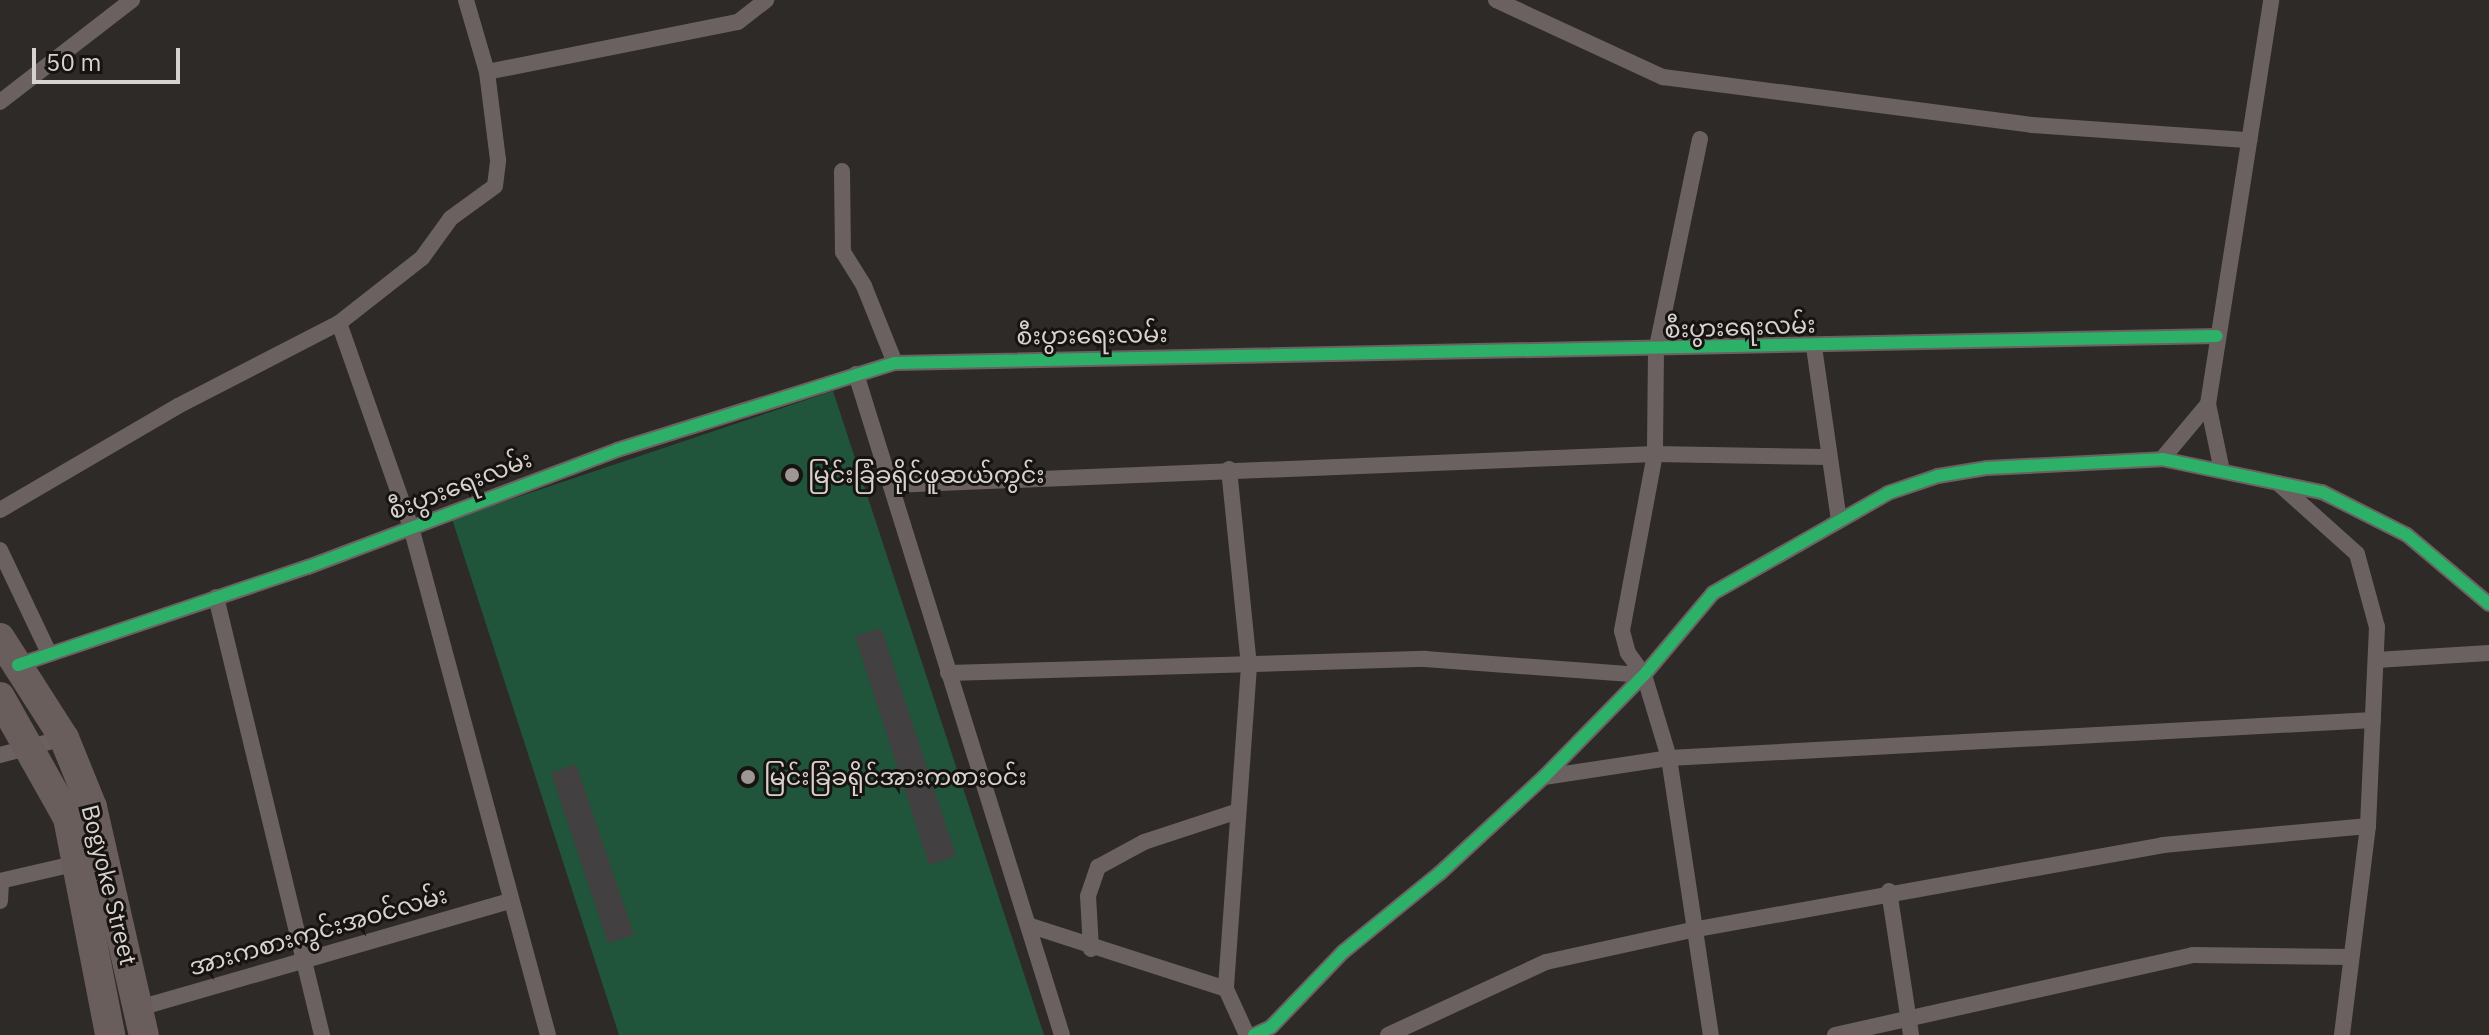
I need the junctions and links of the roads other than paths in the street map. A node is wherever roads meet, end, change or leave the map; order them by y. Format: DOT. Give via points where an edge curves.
graph roads {
  1 [pos="130,0"];
  2 [pos="466,0"];
  3 [pos="766,0"];
  4 [pos="1496,0"];
  5 [pos="2271,0"];
  6 [pos="487,72"];
  7 [pos="0,102"];
  8 [pos="1700,139"];
  9 [pos="2249,140"];
  10 [pos="842,171"];
  11 [pos="339,323"];
  12 [pos="2217,336"];
  13 [pos="1814,347"];
  14 [pos="1656,351"];
  15 [pos="895,363"];
  16 [pos="856,374"];
  17 [pos="2208,404"];
  18 [pos="1655,454"];
  19 [pos="1827,457"];
  20 [pos="2162,459"];
  21 [pos="1229,469"];
  22 [pos="2222,471"];
  23 [pos="2277,482"];
  24 [pos="891,485"];
  25 [pos="0,510"];
  26 [pos="1839,520"];
  27 [pos="411,527"];
  28 [pos="0,550"];
  29 [pos="216,597"];
  30 [pos="2489,604"];
  31 [pos="0,638"];
  32 [pos="48,651"];
  33 [pos="2489,653"];
  34 [pos="2376,660"];
  35 [pos="18,665"];
  36 [pos="1249,666"];
  37 [pos="948,673"];
  38 [pos="1644,675"];
  39 [pos="0,697"];
  40 [pos="2373,720"];
  41 [pos="64,738"];
  42 [pos="32,749"];
  43 [pos="0,755"];
  44 [pos="1669,758"];
  45 [pos="1544,777"];
  46 [pos="1235,812"];
  47 [pos="2368,826"];
  48 [pos="78,863"];
  49 [pos="1,881"];
  50 [pos="1889,891"];
  51 [pos="0,901"];
  52 [pos="510,901"];
  53 [pos="1028,925"];
  54 [pos="1692,930"];
  55 [pos="1091,949"];
  56 [pos="2351,957"];
  57 [pos="306,960"];
  58 [pos="1226,989"];
  59 [pos="142,1021"];
  60 [pos="1909,1028"];
  61 [pos="1274,1031"];
  62 [pos="1394,1034"];
  63 [pos="110,1035"];
  64 [pos="322,1035"];
  65 [pos="548,1035"];
  66 [pos="1062,1035"];
  67 [pos="1247,1035"];
  68 [pos="1254,1035"];
  69 [pos="1711,1035"];
  70 [pos="1835,1035"];
  71 [pos="2342,1035"];
  1 -- 7 [label="street"];
  2 -- 6 [label="street"];
  3 -- 6 [label="street" via="738,22"];
  4 -- 9 [label="street" via="1663,77 2032,125"];
  5 -- 9 [label="street"];
  6 -- 11 [label="street" via="498,160 495,186 451,218 422,258"];
  8 -- 14 [label="street"];
  9 -- 12 [label="street"];
  10 -- 15 [label="street" via="843,252 864,286"];
  11 -- 25 [label="street" via="178,406"];
  11 -- 27 [label="street"];
  12 -- 13 [label="street, စီးပွားရေးလမ်း"];
  12 -- 17 [label="street"];
  13 -- 14 [label="street, စီးပွားရေးလမ်း"];
  13 -- 19 [label="street"];
  14 -- 15 [label="street, စီးပွားရေးလမ်း" via="1261,353"];
  14 -- 18 [label="street"];
  15 -- 16 [label="street, စီးပွားရေးလမ်း"];
  16 -- 24 [label="street"];
  16 -- 27 [label="street, စီးပွားရေးလမ်း" via="617,450"];
  17 -- 20 [label="street"];
  17 -- 22 [label="street"];
  18 -- 19 [label="street"];
  18 -- 21 [label="street"];
  18 -- 38 [label="street" via="1622,631 1628,653"];
  19 -- 26 [label="street"];
  20 -- 22 [label="street"];
  20 -- 26 [label="street" via="1987,468 1938,476 1888,493"];
  21 -- 24 [label="street"];
  21 -- 36 [label="street"];
  22 -- 23 [label="street"];
  23 -- 30 [label="street" via="2322,492 2407,535"];
  23 -- 34 [label="street" via="2357,554 2377,627"];
  24 -- 37 [label="street"];
  26 -- 38 [label="street" via="1713,593"];
  27 -- 29 [label="street, စီးပွားရေးလမ်း"];
  27 -- 52 [label="street"];
  28 -- 32 [label="street"];
  29 -- 32 [label="street, စီးပွားရေးလမ်း"];
  29 -- 57 [label="street"];
  31 -- 35 [label="highway, Bogyoke Street"];
  32 -- 35 [label="street, စီးပွားရေးလမ်း"];
  33 -- 34 [label="street"];
  34 -- 40 [label="street"];
  35 -- 41 [label="highway, Bogyoke Street"];
  36 -- 37 [label="street"];
  36 -- 38 [label="street" via="1425,659"];
  36 -- 46 [label="street"];
  37 -- 53 [label="street"];
  38 -- 44 [label="street"];
  38 -- 45 [label="street"];
  39 -- 42 [label="highway"];
  40 -- 44 [label="street"];
  40 -- 47 [label="street"];
  41 -- 42 [label="street"];
  41 -- 59 [label="highway, Bogyoke Street" via="92,807"];
  42 -- 43 [label="street"];
  42 -- 48 [label="highway" via="68,818"];
  44 -- 45 [label="street"];
  44 -- 54 [label="street"];
  45 -- 61 [label="street" via="1440,873 1343,952"];
  46 -- 55 [label="street" via="1144,842 1098,867 1088,896"];
  46 -- 58 [label="street"];
  47 -- 50 [label="street" via="2163,845"];
  47 -- 56 [label="street"];
  48 -- 49 [label="street"];
  48 -- 63 [label="highway"];
  49 -- 51 [label="street"];
  50 -- 54 [label="street"];
  50 -- 60 [label="street"];
  52 -- 57 [label="street, အားကစားကွင်းအဝင်လမ်း"];
  52 -- 65 [label="street"];
  53 -- 55 [label="street"];
  53 -- 66 [label="street"];
  54 -- 62 [label="street" via="1546,962"];
  54 -- 69 [label="street"];
  55 -- 58 [label="street"];
  56 -- 60 [label="street" via="2193,955"];
  56 -- 71 [label="street"];
  57 -- 59 [label="street, အားကစားကွင်းအဝင်လမ်း"];
  57 -- 64 [label="street"];
  58 -- 67 [label="street"];
  60 -- 70 [label="street"];
  61 -- 68 [label="street"];
}
